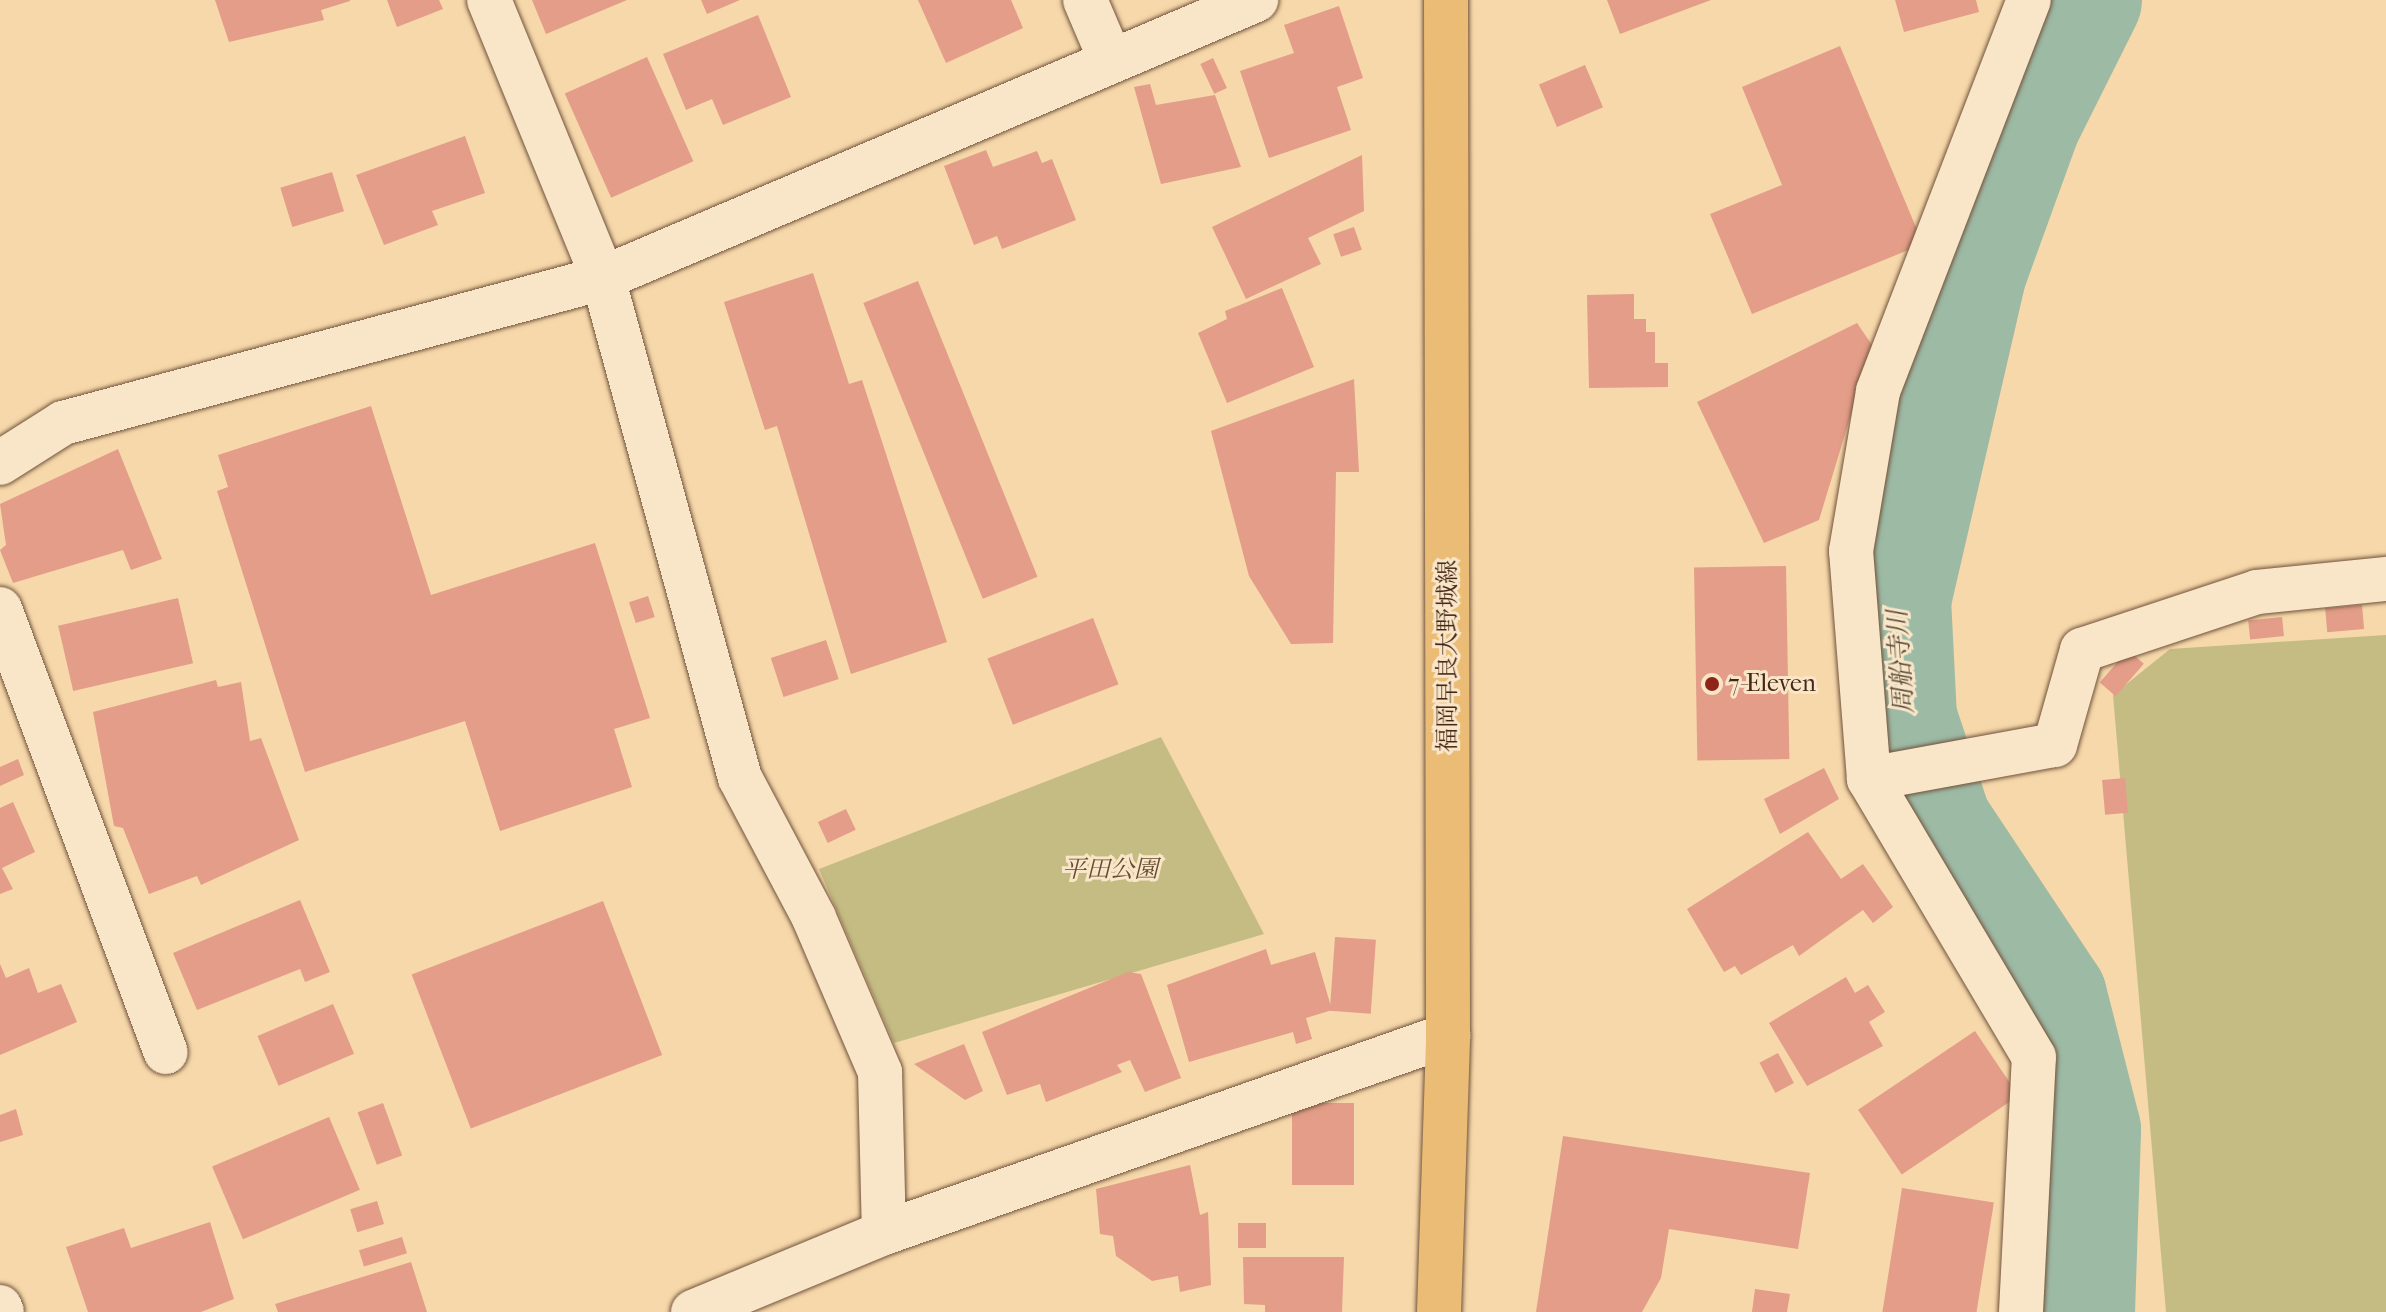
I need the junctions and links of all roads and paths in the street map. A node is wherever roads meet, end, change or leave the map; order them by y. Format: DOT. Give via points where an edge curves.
graph roads {
  1 [pos="489,0"];
  2 [pos="1085,0"];
  3 [pos="1446,0"];
  4 [pos="2029,0"];
  5 [pos="1249,1"];
  6 [pos="1111,61"];
  7 [pos="603,278"];
  8 [pos="0,463"];
  9 [pos="2386,579"];
  10 [pos="0,609"];
  11 [pos="1869,779"];
  12 [pos="1448,1035"];
  13 [pos="166,1052"];
  14 [pos="884,1233"];
  15 [pos="693,1312"];
  16 [pos="1439,1312"];
  17 [pos="2021,1312"];
  1 -- 7 [label="street"];
  2 -- 6 [label="street"];
  3 -- 12 [label="main road, 福岡早良大野城線"];
  4 -- 11 [label="street" via="1878,391 1851,551"];
  5 -- 6 [label="street"];
  6 -- 7 [label="street"];
  7 -- 8 [label="street" via="63,423"];
  7 -- 14 [label="street" via="740,778 814,918 880,1072"];
  9 -- 11 [label="street" via="2257,592 2082,650 2055,745"];
  10 -- 13 [label="street"];
  11 -- 17 [label="street" via="2034,1057"];
  12 -- 14 [label="street"];
  12 -- 16 [label="main road, 福岡早良大野城線"];
  14 -- 15 [label="street"];
}
